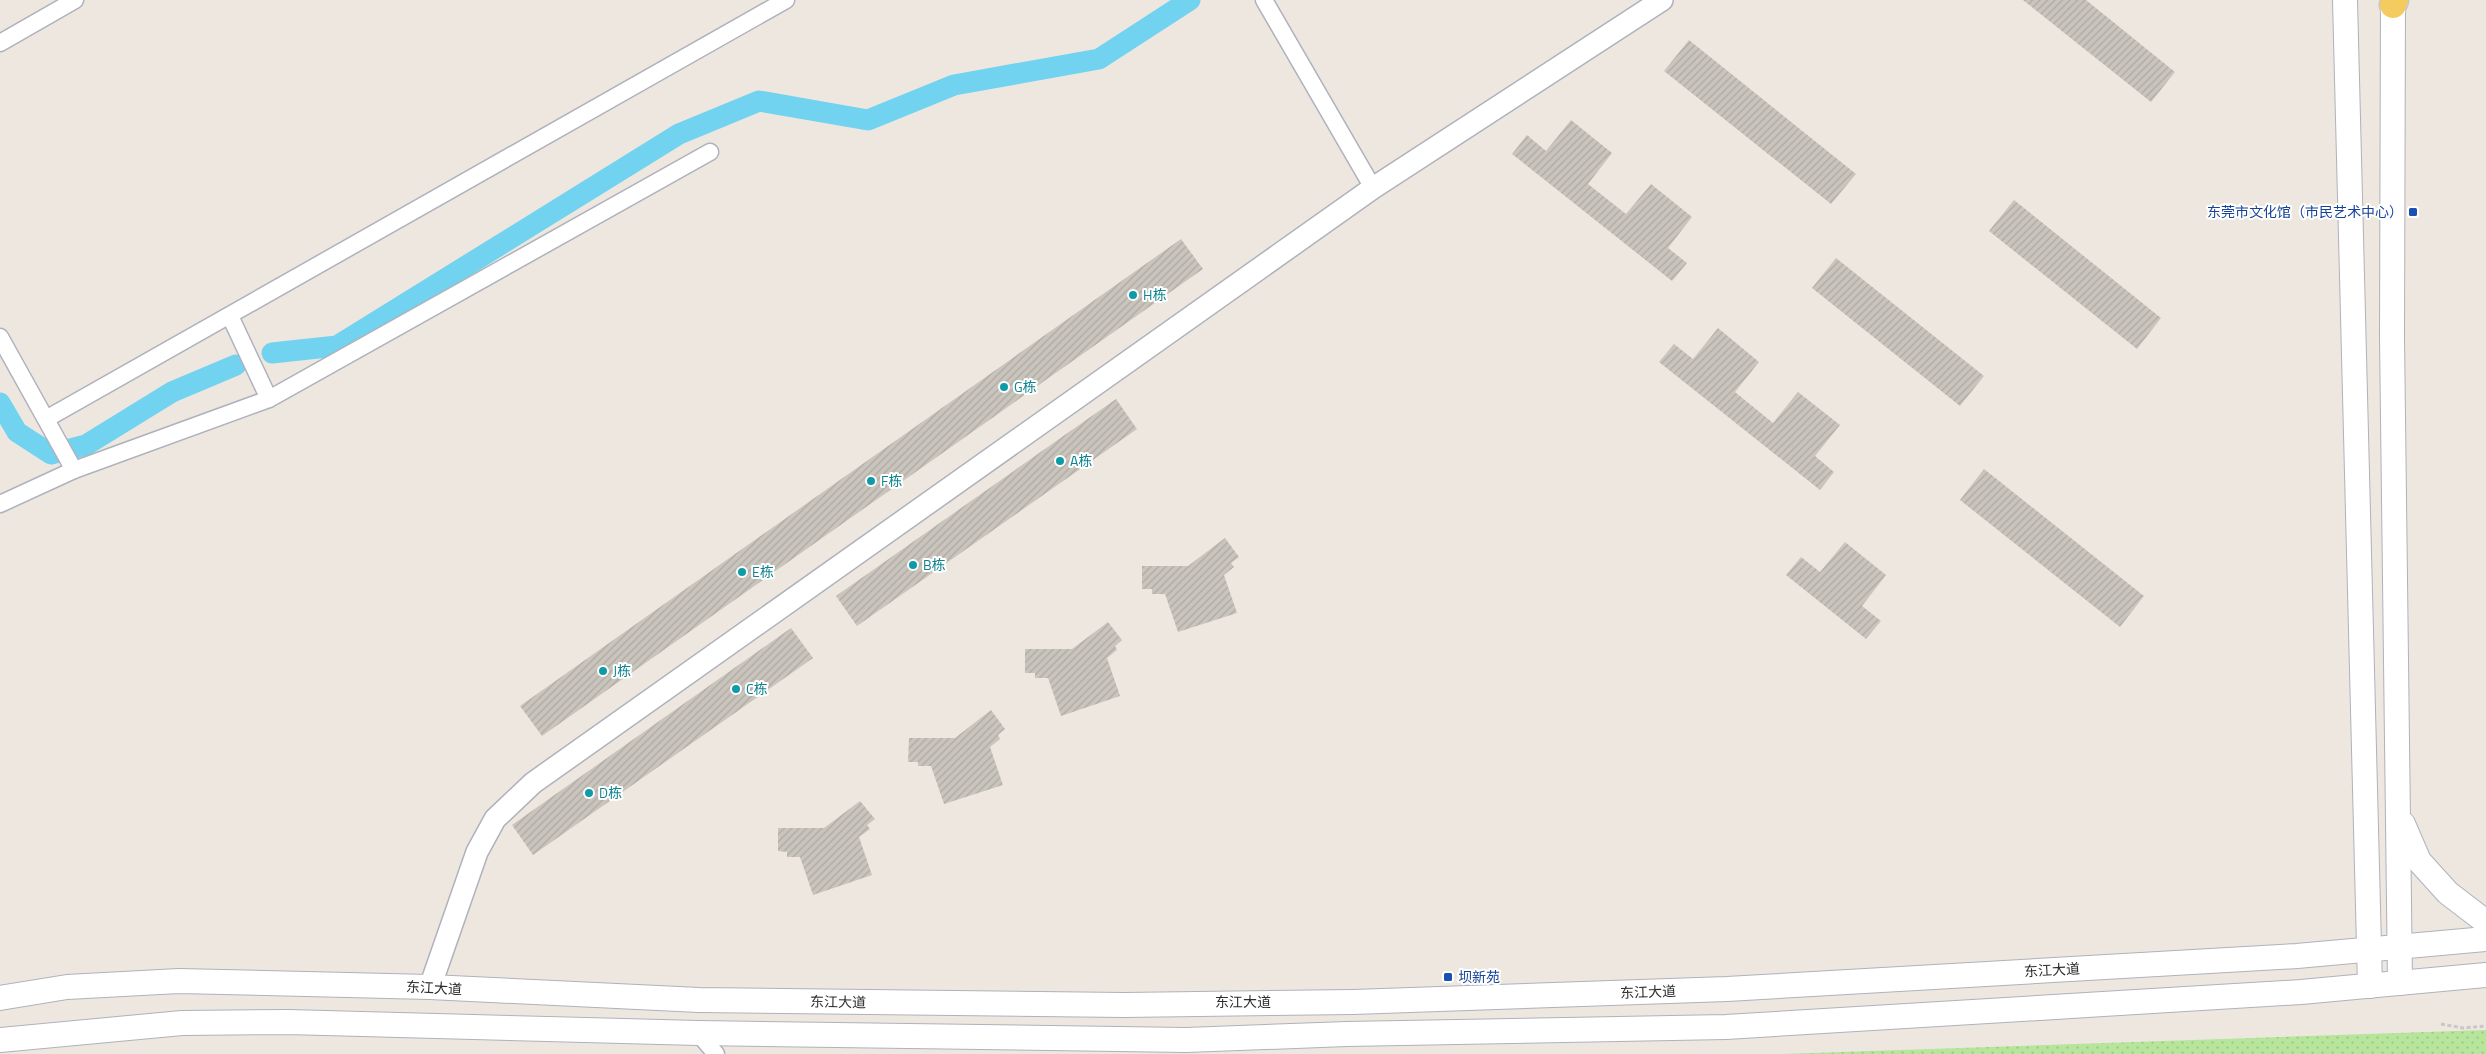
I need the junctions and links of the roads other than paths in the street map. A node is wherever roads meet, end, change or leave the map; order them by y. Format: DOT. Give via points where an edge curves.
graph roads {
  1 [pos="75,0"];
  2 [pos="786,0"];
  3 [pos="1264,0"];
  4 [pos="1662,0"];
  5 [pos="2345,0"];
  6 [pos="2393,2"];
  7 [pos="0,43"];
  8 [pos="710,152"];
  9 [pos="1373,188"];
  10 [pos="230,316"];
  11 [pos="0,337"];
  12 [pos="269,399"];
  13 [pos="46,419"];
  14 [pos="74,470"];
  15 [pos="0,504"];
  16 [pos="2399,813"];
  17 [pos="2486,922"];
  18 [pos="2486,939"];
  19 [pos="2400,947"];
  20 [pos="2370,950"];
  21 [pos="2486,975"];
  22 [pos="2400,983"];
  23 [pos="2370,986"];
  24 [pos="430,987"];
  25 [pos="0,998"];
  26 [pos="698,1033"];
  27 [pos="0,1040"];
  28 [pos="1185,1047"];
  29 [pos="716,1054"];
  1 -- 7 [label="street"];
  2 -- 10 [label="street"];
  3 -- 9 [label="street"];
  4 -- 9 [label="street"];
  5 -- 20 [label="main road"];
  6 -- 16 [label="main road" via="2392,337"];
  8 -- 12 [label="street"];
  9 -- 24 [label="street" via="533,783 495,819 477,852"];
  10 -- 12 [label="street"];
  10 -- 13 [label="street"];
  11 -- 13 [label="street"];
  12 -- 14 [label="street"];
  13 -- 14 [label="street"];
  14 -- 15 [label="street"];
  16 -- 17 [label="main road" via="2419,861 2448,893"];
  16 -- 19 [label="main road"];
  18 -- 19 [label="main road, 东江大道"];
  19 -- 20 [label="main road, 东江大道"];
  19 -- 22 [label="main road"];
  20 -- 23 [label="main road"];
  20 -- 24 [label="main road, 东江大道" via="1727,989 1353,1002 1114,1005 699,1000"];
  21 -- 22 [label="main road"];
  22 -- 23 [label="main road"];
  23 -- 28 [label="main road" via="1726,1027 1348,1034"];
  24 -- 25 [label="main road, 东江大道" via="179,981 67,987"];
  26 -- 27 [label="main road" via="278,1022 182,1023"];
  26 -- 28 [label="main road"];
  26 -- 29 [label="street"];
}
